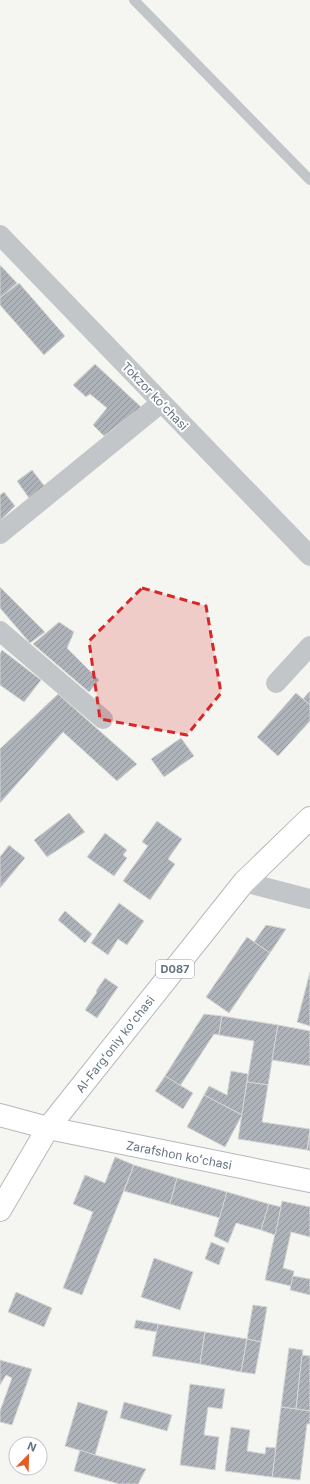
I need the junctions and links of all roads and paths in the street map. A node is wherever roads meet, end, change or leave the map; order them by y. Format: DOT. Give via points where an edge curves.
graph roads {
  1 [pos="134,0"];
  2 [pos="310,180"];
  3 [pos="0,235"];
  4 [pos="161,403"];
  5 [pos="0,534"];
  6 [pos="309,552"];
  7 [pos="0,631"];
  8 [pos="310,646"];
  9 [pos="276,683"];
  10 [pos="103,719"];
  11 [pos="310,818"];
  12 [pos="244,882"];
  13 [pos="310,899"];
  14 [pos="0,1115"];
  15 [pos="48,1128"];
  16 [pos="310,1181"];
  17 [pos="0,1210"];
  1 -- 2 [label="lane"];
  3 -- 4 [label="street, Tokzor koʻchasi"];
  4 -- 5 [label="street"];
  4 -- 6 [label="street, Tokzor koʻchasi"];
  7 -- 10 [label="street"];
  8 -- 9 [label="street"];
  11 -- 12 [label="main road, Al-Fargʻoniy koʻchasi / D087"];
  12 -- 13 [label="street"];
  12 -- 15 [label="main road, Al-Fargʻoniy koʻchasi / D087"];
  14 -- 15 [label="main road, Zarafshon koʻchasi"];
  15 -- 16 [label="main road, Zarafshon koʻchasi"];
  15 -- 17 [label="main road, D087"];
}
